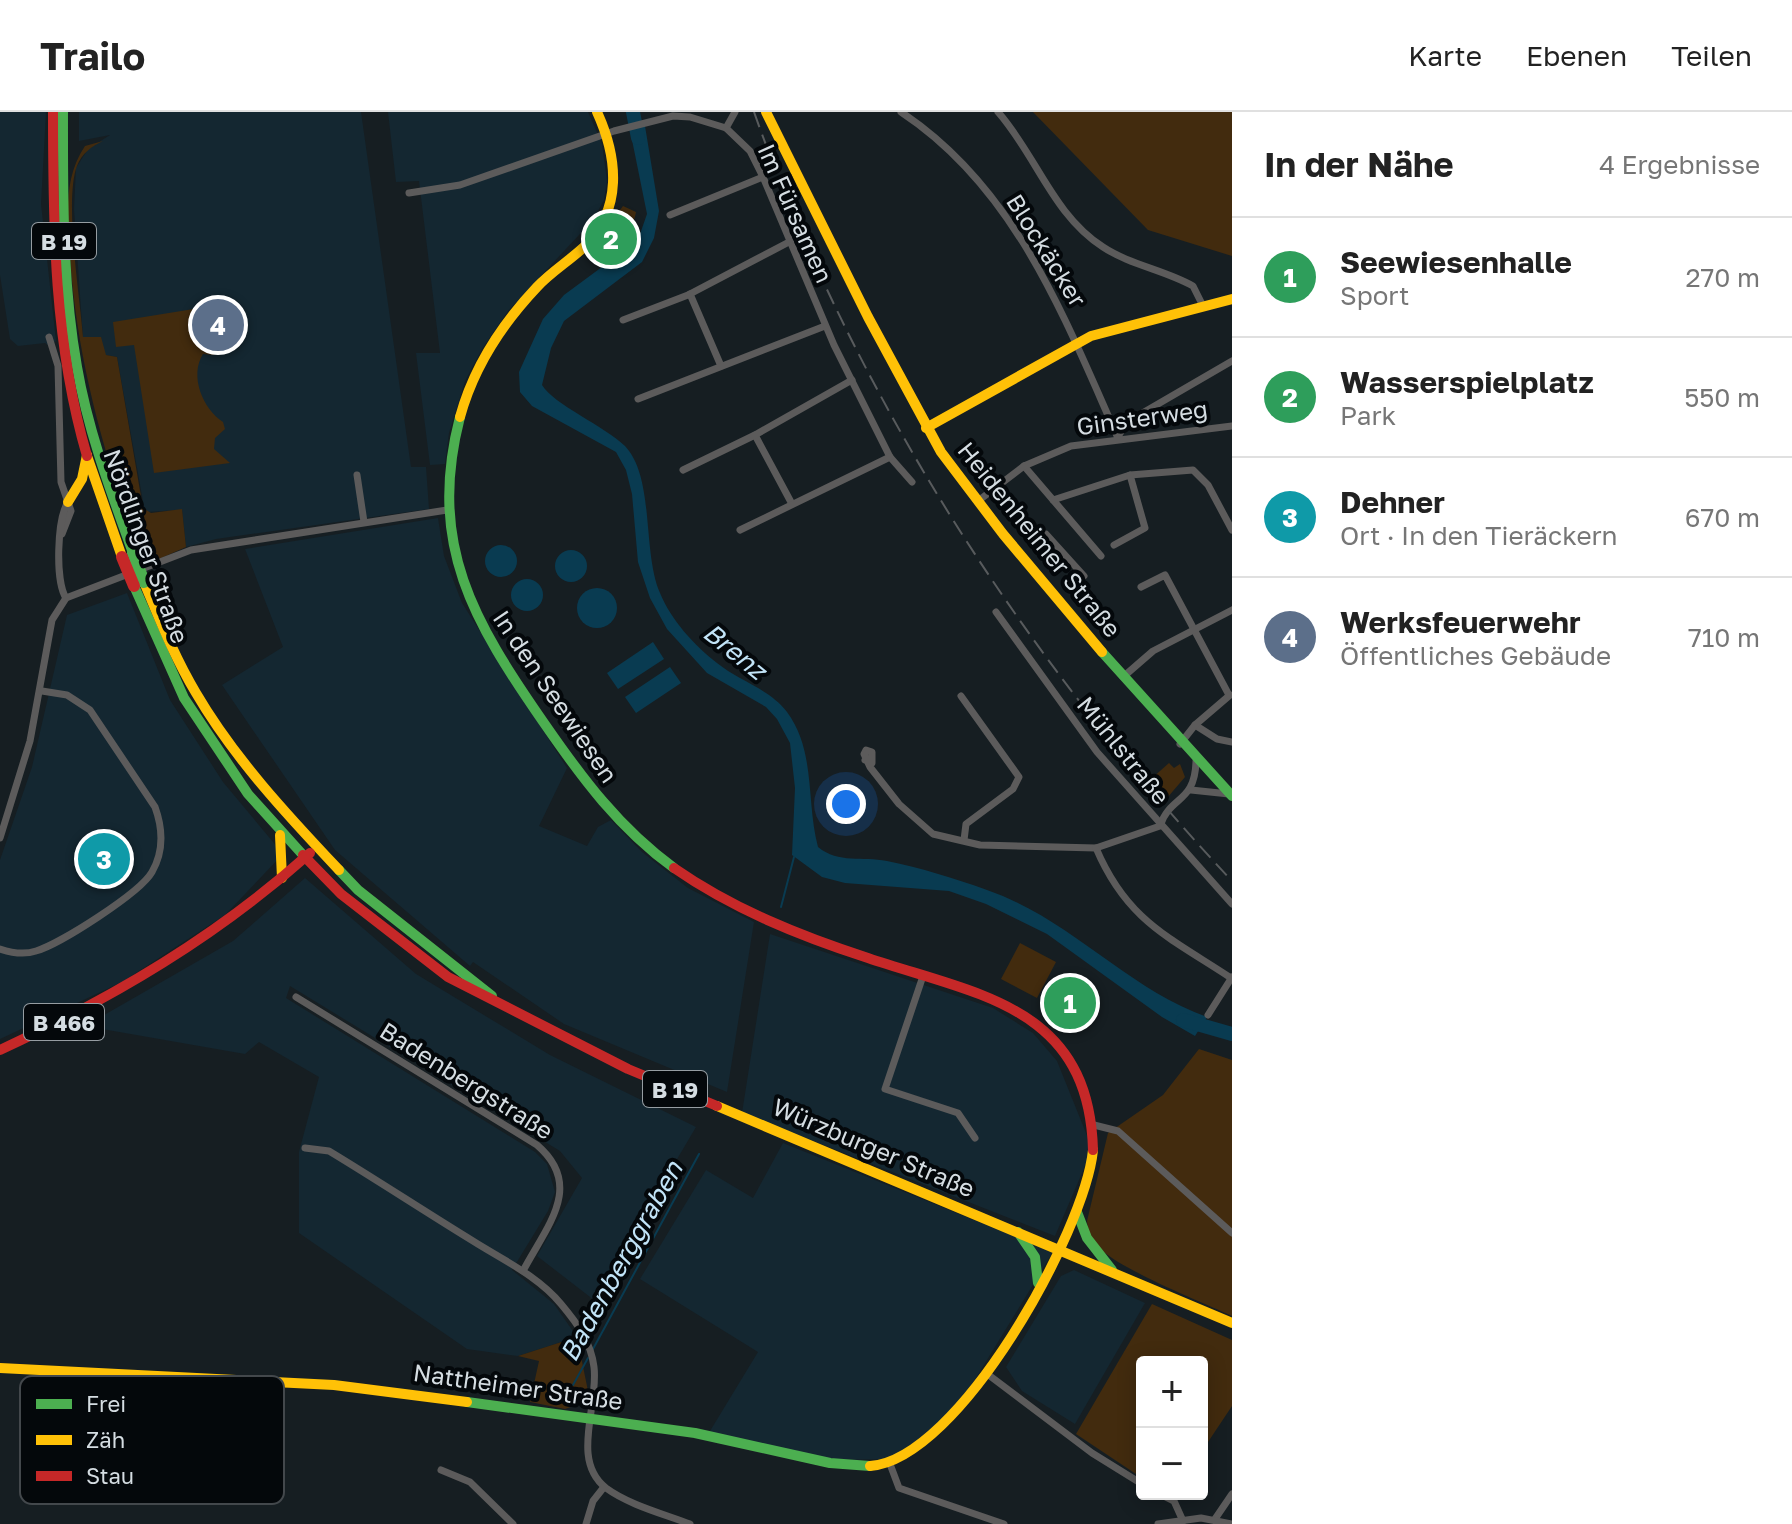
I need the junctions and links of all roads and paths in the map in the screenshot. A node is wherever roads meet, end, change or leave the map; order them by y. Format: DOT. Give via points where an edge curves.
graph roads {
  1 [pos="53,112"];
  2 [pos="63,112"];
  3 [pos="597,112"];
  4 [pos="735,112"];
  5 [pos="766,112"];
  6 [pos="901,112"];
  7 [pos="998,112"];
  8 [pos="726,128"];
  9 [pos="607,133"];
  10 [pos="763,177"];
  11 [pos="409,193"];
  12 [pos="670,215"];
  13 [pos="789,242"];
  14 [pos="690,294"];
  15 [pos="1232,299"];
  16 [pos="1203,306"];
  17 [pos="623,320"];
  18 [pos="825,326"];
  19 [pos="49,337"];
  20 [pos="1078,342"];
  21 [pos="1232,361"];
  22 [pos="721,366"];
  23 [pos="852,380"];
  24 [pos="638,399"];
  25 [pos="1232,426"];
  26 [pos="926,428"];
  27 [pos="755,435"];
  28 [pos="1118,438"];
  29 [pos="87,452"];
  30 [pos="890,457"];
  31 [pos="1024,466"];
  32 [pos="683,470"];
  33 [pos="357,475"];
  34 [pos="1130,475"];
  35 [pos="912,482"];
  36 [pos="995,487"];
  37 [pos="1053,500"];
  38 [pos="978,501"];
  39 [pos="68,502"];
  40 [pos="792,504"];
  41 [pos="447,510"];
  42 [pos="364,522"];
  43 [pos="740,530"];
  44 [pos="1232,530"];
  45 [pos="1114,545"];
  46 [pos="128,555"];
  47 [pos="1101,556"];
  48 [pos="1084,576"];
  49 [pos="139,584"];
  50 [pos="1141,587"];
  51 [pos="66,598"];
  52 [pos="1232,610"];
  53 [pos="996,612"];
  54 [pos="1195,628"];
  55 [pos="1123,677"];
  56 [pos="42,691"];
  57 [pos="1230,694"];
  58 [pos="961,696"];
  59 [pos="1195,725"];
  60 [pos="1232,742"];
  61 [pos="1180,744"];
  62 [pos="865,760"];
  63 [pos="1196,761"];
  64 [pos="1191,790"];
  65 [pos="1232,795"];
  66 [pos="1160,826"];
  67 [pos="279,831"];
  68 [pos="0,838"];
  69 [pos="964,840"];
  70 [pos="315,848"];
  71 [pos="1096,848"];
  72 [pos="304,858"];
  73 [pos="282,878"];
  74 [pos="1232,904"];
  75 [pos="0,949"];
  76 [pos="923,976"];
  77 [pos="1232,978"];
  78 [pos="296,997"];
  79 [pos="502,1005"];
  80 [pos="1208,1015"];
  81 [pos="0,1050"];
  82 [pos="1094,1125"];
  83 [pos="975,1138"];
  84 [pos="305,1148"];
  85 [pos="1077,1212"];
  86 [pos="1018,1232"];
  87 [pos="1232,1233"];
  88 [pos="1059,1249"];
  89 [pos="1112,1270"];
  90 [pos="523,1271"];
  91 [pos="1038,1285"];
  92 [pos="1232,1323"];
  93 [pos="0,1368"];
  94 [pos="986,1373"];
  95 [pos="146,1376"];
  96 [pos="284,1384"];
  97 [pos="593,1419"];
  98 [pos="890,1464"];
  99 [pos="441,1470"];
  100 [pos="1136,1480"];
  101 [pos="604,1487"];
  102 [pos="1232,1494"];
  103 [pos="1172,1500"];
  104 [pos="1215,1519"];
  105 [pos="1183,1521"];
  106 [pos="513,1524"];
  107 [pos="586,1524"];
  108 [pos="690,1524"];
  109 [pos="1004,1524"];
  110 [pos="1158,1524"];
  111 [pos="1232,1524"];
  1 -- 29 [label="street, Nördlinger Straße / B 19" via="56,271 66,364"];
  2 -- 46 [label="street, Nördlinger Straße / B 19" via="64,247 77,368"];
  3 -- 9 [label="street, In den Seewiesen"];
  4 -- 8 [label="street"];
  5 -- 26 [label="street, Heidenheimer Straße"];
  6 -- 20 [label="street, Blockäcker" via="964,164 997,205 1051,288"];
  7 -- 16 [label="street" via="1053,196 1089,237 1113,253 1193,286"];
  8 -- 9 [label="street, Im Fürsamen" via="690,117"];
  8 -- 10 [label="street, Im Fürsamen" via="750,151"];
  9 -- 11 [label="street, Im Fürsamen" via="460,185"];
  9 -- 41 [label="street, In den Seewiesen" via="611,206 601,228 574,258 510,316 469,387 455,437"];
  10 -- 12 [label="street"];
  10 -- 13 [label="street, Im Fürsamen"];
  13 -- 14 [label="street"];
  13 -- 18 [label="street, Im Fürsamen"];
  14 -- 17 [label="street"];
  14 -- 22 [label="street"];
  15 -- 16 [label="street"];
  16 -- 20 [label="street" via="1107,329"];
  18 -- 22 [label="street"];
  18 -- 23 [label="street, Im Fürsamen"];
  19 -- 39 [label="street" via="58,366 61,482"];
  20 -- 26 [label="street"];
  20 -- 28 [label="street, Blockäcker"];
  21 -- 28 [label="street" via="1127,422"];
  22 -- 24 [label="street"];
  23 -- 27 [label="street"];
  23 -- 30 [label="street, Im Fürsamen"];
  25 -- 28 [label="street, Ginsterweg"];
  26 -- 38 [label="street, Heidenheimer Straße"];
  27 -- 32 [label="street"];
  27 -- 40 [label="street"];
  28 -- 31 [label="street, Ginsterweg" via="1071,446"];
  29 -- 39 [label="street" via="82,479"];
  29 -- 46 [label="street, Nördlinger Straße / B 19"];
  30 -- 35 [label="street, Im Fürsamen"];
  30 -- 40 [label="street"];
  31 -- 36 [label="street, Ginsterweg"];
  31 -- 37 [label="street"];
  33 -- 42 [label="street"];
  34 -- 37 [label="street"];
  34 -- 44 [label="street" via="1193,470 1208,485"];
  34 -- 45 [label="street" via="1145,528"];
  36 -- 38 [label="street, Ginsterweg"];
  36 -- 48 [label="street"];
  37 -- 47 [label="street"];
  38 -- 55 [label="street, Heidenheimer Straße"];
  39 -- 51 [label="street" via="59,583"];
  40 -- 43 [label="street"];
  41 -- 42 [label="street"];
  41 -- 76 [label="street, In den Seewiesen" via="450,543 478,622 597,798 645,848 725,903"];
  42 -- 51 [label="street" via="191,550"];
  46 -- 49 [label="street, Nördlinger Straße / B 19, bridge"];
  49 -- 67 [label="street, Nördlinger Straße / B 19" via="184,698 230,770"];
  49 -- 70 [label="street, Nördlinger Straße / B 19" via="203,706"];
  50 -- 54 [label="street" via="1165,575"];
  51 -- 56 [label="street" via="52,620"];
  52 -- 54 [label="street"];
  53 -- 66 [label="street, Mühlstraße" via="1078,727"];
  54 -- 55 [label="street" via="1153,651"];
  54 -- 57 [label="street"];
  55 -- 61 [label="street, Heidenheimer Straße"];
  56 -- 68 [label="street"];
  56 -- 75 [label="street" via="74,698 96,718 155,807 161,847 139,888 56,942 28,953"];
  57 -- 59 [label="street"];
  58 -- 69 [label="street" via="1019,777 1013,789 966,824"];
  59 -- 60 [label="street"];
  59 -- 61 [label="street"];
  61 -- 63 [label="street, Heidenheimer Straße"];
  62 -- 69 [label="street" via="899,804 933,834"];
  63 -- 64 [label="street"];
  63 -- 65 [label="street, Heidenheimer Straße"];
  64 -- 65 [label="street"];
  64 -- 66 [label="street"];
  66 -- 71 [label="street"];
  66 -- 74 [label="street, Mühlstraße"];
  67 -- 72 [label="street, Nördlinger Straße / B 19"];
  67 -- 73 [label="street"];
  69 -- 71 [label="street" via="1005,848"];
  70 -- 72 [label="street, B 466"];
  70 -- 79 [label="street, Würzburger Straße / B 19" via="385,913"];
  71 -- 77 [label="street" via="1112,884 1132,910"];
  72 -- 73 [label="street, B 466"];
  72 -- 79 [label="street, Würzburger Straße / B 19" via="403,945 461,985"];
  73 -- 81 [label="street, B 466" via="215,934 153,975"];
  76 -- 82 [label="street, In den Seewiesen" via="996,997 1039,1025 1081,1081"];
  76 -- 83 [label="street" via="885,1089 958,1113"];
  77 -- 80 [label="street"];
  78 -- 90 [label="street, Badenbergstraße" via="554,1159 561,1196"];
  79 -- 86 [label="street, Würzburger Straße / B 19" via="628,1069"];
  82 -- 85 [label="street, In den Seewiesen" via="1090,1176"];
  82 -- 87 [label="street" via="1118,1131"];
  84 -- 90 [label="street" via="329,1151"];
  85 -- 88 [label="street, In den Seewiesen"];
  85 -- 89 [label="street" via="1087,1238"];
  86 -- 88 [label="street, Würzburger Straße / B 19"];
  86 -- 91 [label="street" via="1039,1267"];
  88 -- 89 [label="street, Würzburger Straße / B 19"];
  88 -- 91 [label="street, In den Seewiesen"];
  89 -- 92 [label="street, Würzburger Straße / B 19"];
  90 -- 97 [label="street" via="559,1301 584,1333 593,1363"];
  91 -- 94 [label="street, In den Seewiesen"];
  93 -- 95 [label="street, Nattheimer Straße"];
  94 -- 98 [label="street, In den Seewiesen" via="963,1408 931,1439"];
  94 -- 100 [label="street"];
  96 -- 97 [label="street, Nattheimer Straße" via="382,1389"];
  97 -- 98 [label="street, Nattheimer Straße" via="718,1437 836,1464"];
  97 -- 101 [label="street" via="586,1455"];
  98 -- 109 [label="street" via="899,1488"];
  99 -- 106 [label="street" via="470,1482"];
  101 -- 107 [label="street"];
  101 -- 108 [label="street"];
  102 -- 104 [label="street"];
  103 -- 105 [label="street"];
  104 -- 105 [label="street"];
  104 -- 111 [label="street"];
  105 -- 110 [label="street"];
}
